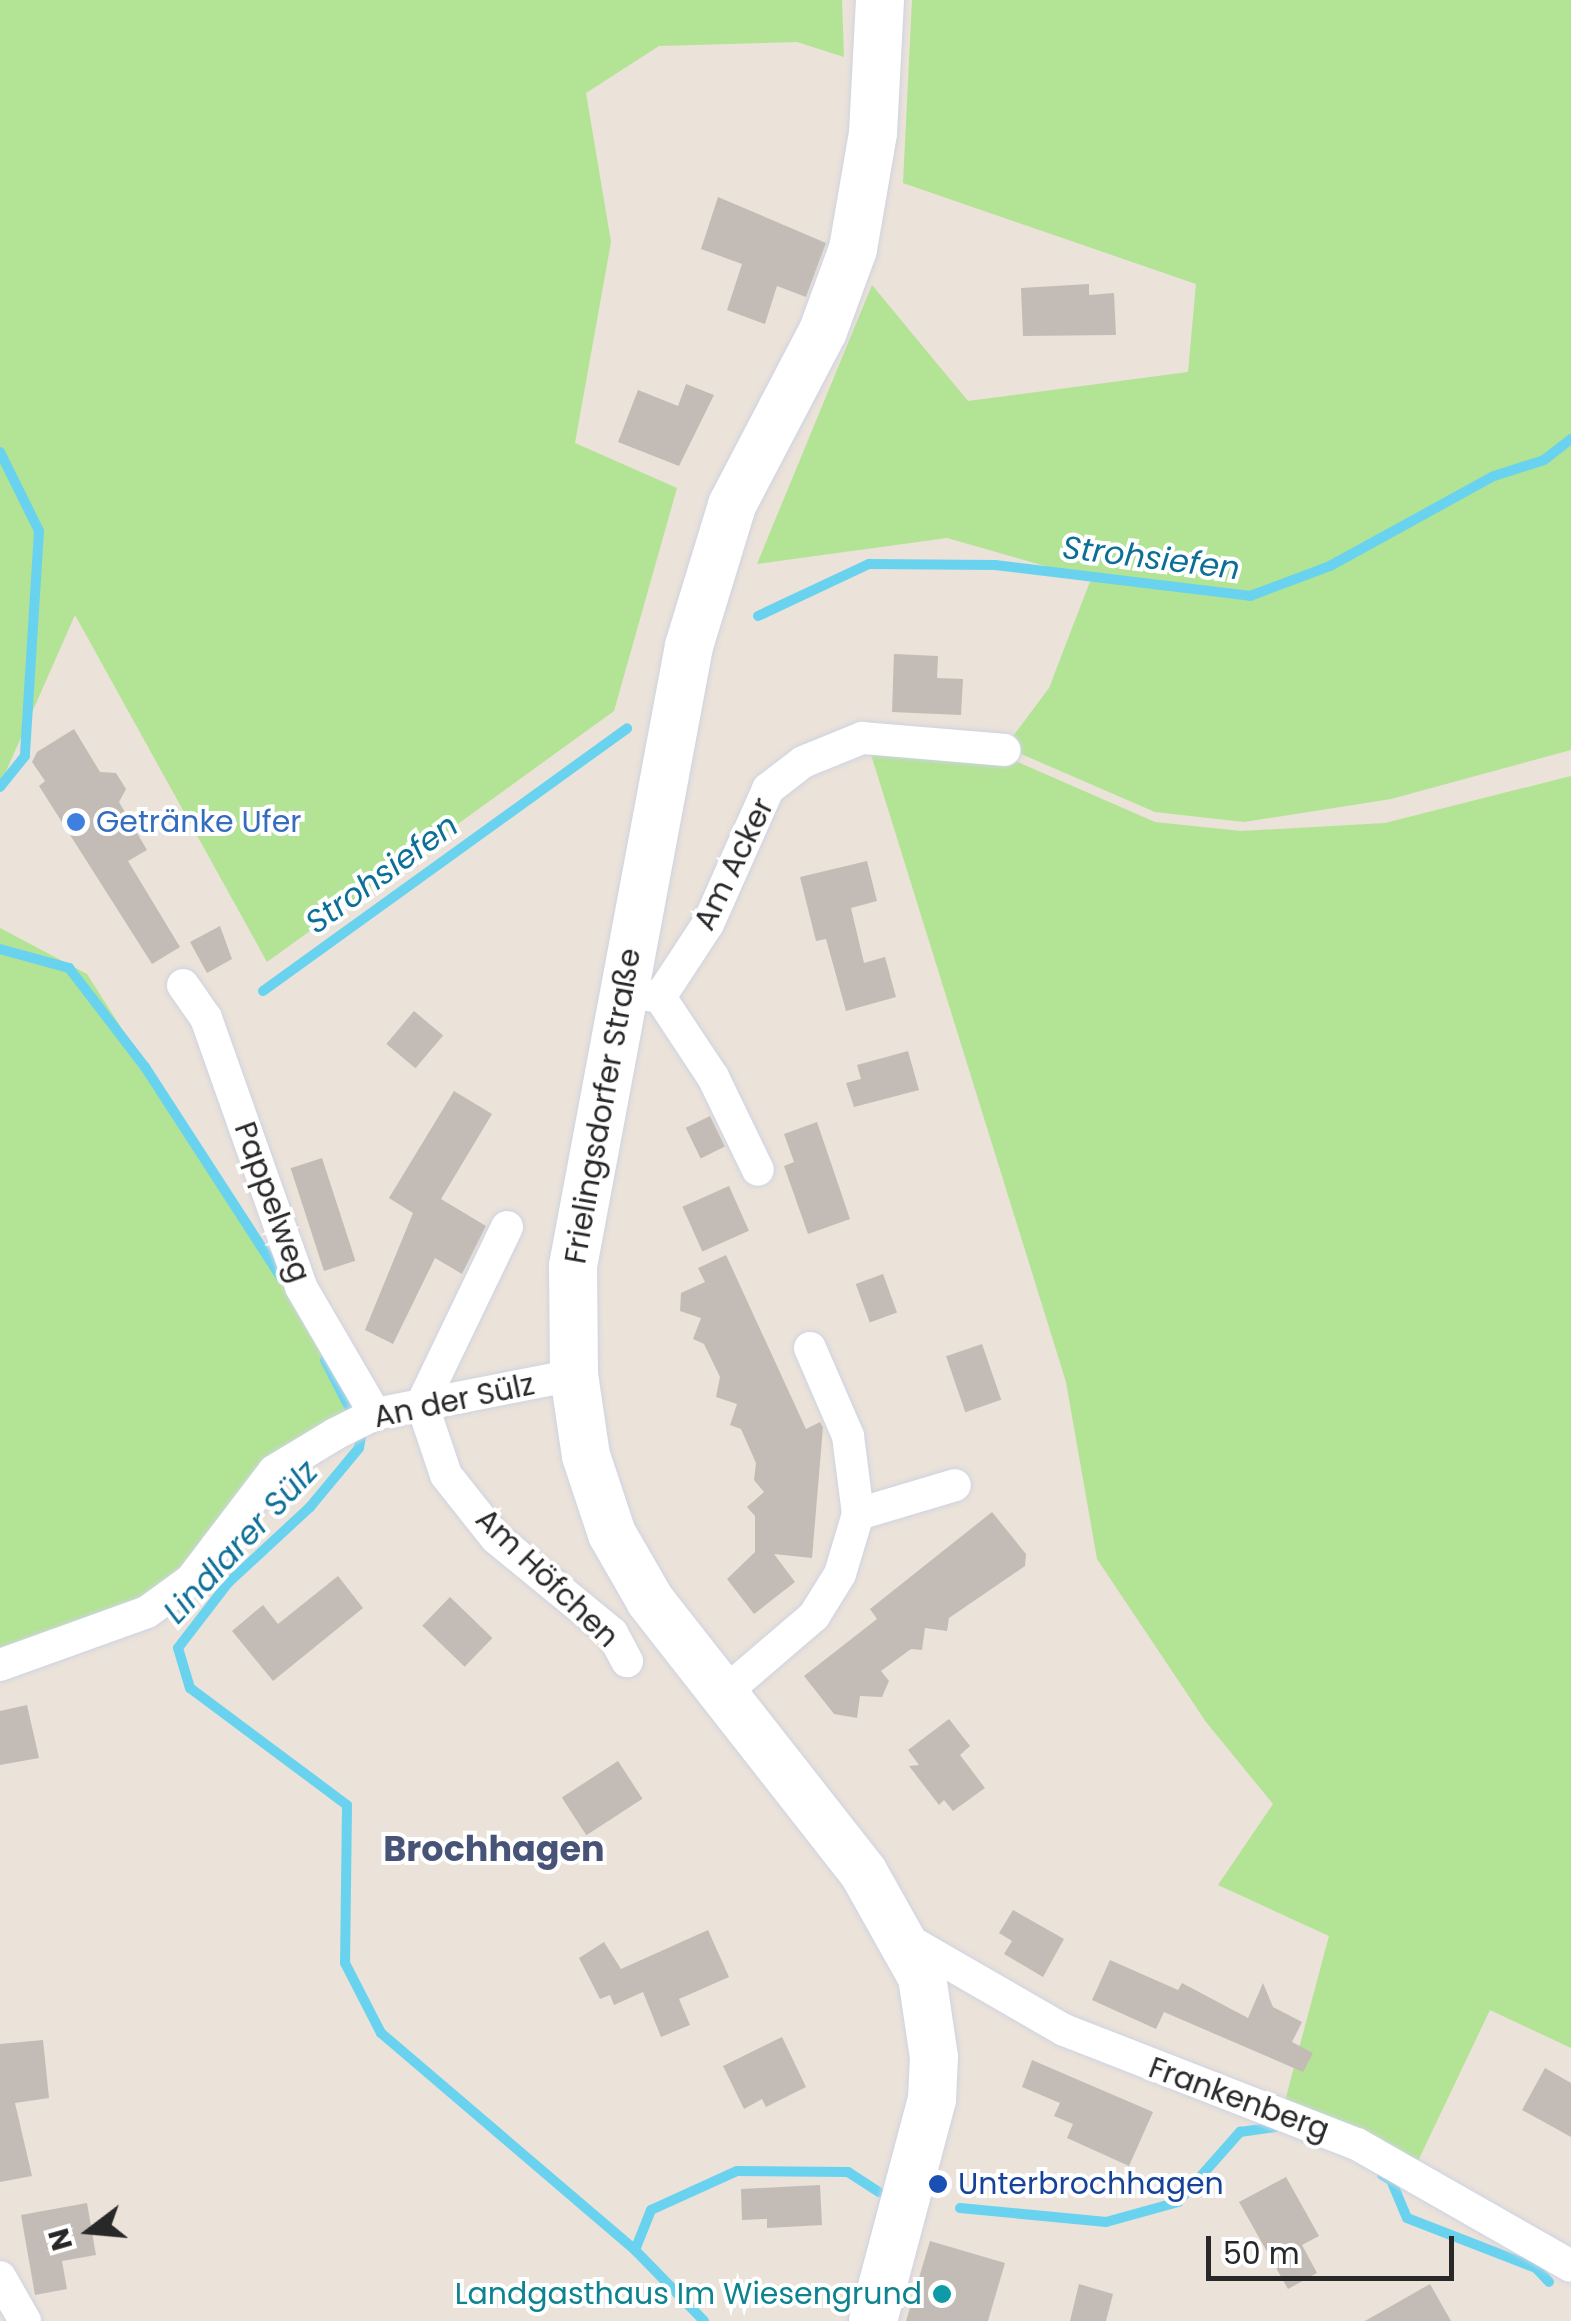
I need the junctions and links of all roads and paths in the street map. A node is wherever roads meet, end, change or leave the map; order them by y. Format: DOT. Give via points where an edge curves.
graph roads {
  1 [pos="880,0"];
  2 [pos="1004,750"];
  3 [pos="183,986"];
  4 [pos="641,994"];
  5 [pos="758,1170"];
  6 [pos="507,1227"];
  7 [pos="810,1348"];
  8 [pos="574,1375"];
  9 [pos="422,1404"];
  10 [pos="375,1414"];
  11 [pos="955,1484"];
  12 [pos="858,1514"];
  13 [pos="627,1661"];
  14 [pos="0,1665"];
  15 [pos="723,1694"];
  16 [pos="904,1938"];
  17 [pos="1571,2266"];
  18 [pos="0,2277"];
  19 [pos="24,2321"];
  20 [pos="873,2321"];
  1 -- 4 [label="main road, Frielingsdorfer Straße" via="874,133 853,249 823,332 752,457 714,554 689,646"];
  2 -- 4 [label="street, Am Acker" via="862,738 803,762 768,789 708,924"];
  3 -- 10 [label="street, Pappelweg" via="206,1018 301,1286"];
  4 -- 5 [label="street" via="713,1077"];
  4 -- 8 [label="main road, Frielingsdorfer Straße" via="573,1266"];
  6 -- 9 [label="street"];
  7 -- 12 [label="street" via="848,1436"];
  8 -- 9 [label="street, An der Sülz"];
  8 -- 15 [label="main road, Frielingsdorfer Straße" via="586,1456 612,1534 650,1600"];
  9 -- 10 [label="street, An der Sülz"];
  9 -- 13 [label="street, Am Höfchen" via="446,1476 484,1522 612,1634"];
  10 -- 14 [label="street, An der Sülz" via="274,1472 191,1580 147,1612"];
  11 -- 12 [label="street"];
  12 -- 15 [label="street" via="840,1574 814,1616"];
  15 -- 16 [label="main road, Frielingsdorfer Straße" via="863,1872"];
  16 -- 17 [label="street, Frankenberg" via="1064,2030 1357,2144"];
  16 -- 20 [label="main road, Frielingsdorfer Straße" via="922,1977 934,2057 932,2099"];
  18 -- 19 [label="street"];
}
